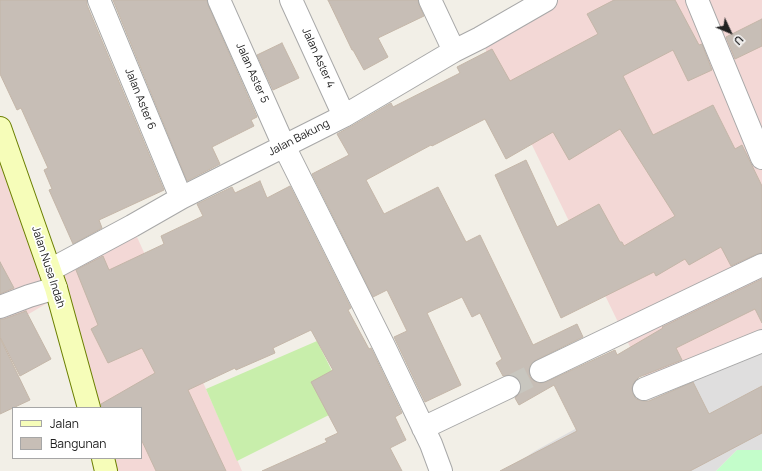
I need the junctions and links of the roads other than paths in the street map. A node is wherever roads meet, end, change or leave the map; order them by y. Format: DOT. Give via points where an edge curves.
graph roads {
  1 [pos="99,0"];
  2 [pos="219,0"];
  3 [pos="291,0"];
  4 [pos="430,0"];
  5 [pos="697,0"];
  6 [pos="542,1"];
  7 [pos="454,51"];
  8 [pos="344,116"];
  9 [pos="0,128"];
  10 [pos="284,146"];
  11 [pos="762,158"];
  12 [pos="181,198"];
  13 [pos="762,265"];
  14 [pos="53,279"];
  15 [pos="0,307"];
  16 [pos="762,341"];
  17 [pos="541,371"];
  18 [pos="509,387"];
  19 [pos="644,389"];
  20 [pos="89,407"];
  21 [pos="423,428"];
  22 [pos="103,459"];
  23 [pos="106,471"];
  24 [pos="441,471"];
  1 -- 12 [label="street, Jalan Aster 6"];
  2 -- 10 [label="street, Jalan Aster 5"];
  3 -- 8 [label="street, Jalan Aster 4"];
  4 -- 7 [label="street"];
  5 -- 11 [label="street"];
  6 -- 7 [label="street, Jalan Bakung"];
  7 -- 8 [label="street, Jalan Bakung"];
  8 -- 10 [label="street, Jalan Bakung"];
  9 -- 14 [label="main road, Jalan Nusa Indah"];
  10 -- 12 [label="street, Jalan Bakung"];
  10 -- 21 [label="street, Jalan Aster 5"];
  12 -- 14 [label="street, Jalan Bakung" via="132,226"];
  13 -- 17 [label="street"];
  14 -- 15 [label="street, Jalan Bakung" via="29,296"];
  14 -- 20 [label="main road, Jalan Nusa Indah"];
  16 -- 19 [label="street"];
  18 -- 21 [label="street"];
  21 -- 24 [label="street, Jalan Aster 5"];
  22 -- 23 [label="main road"];
}
